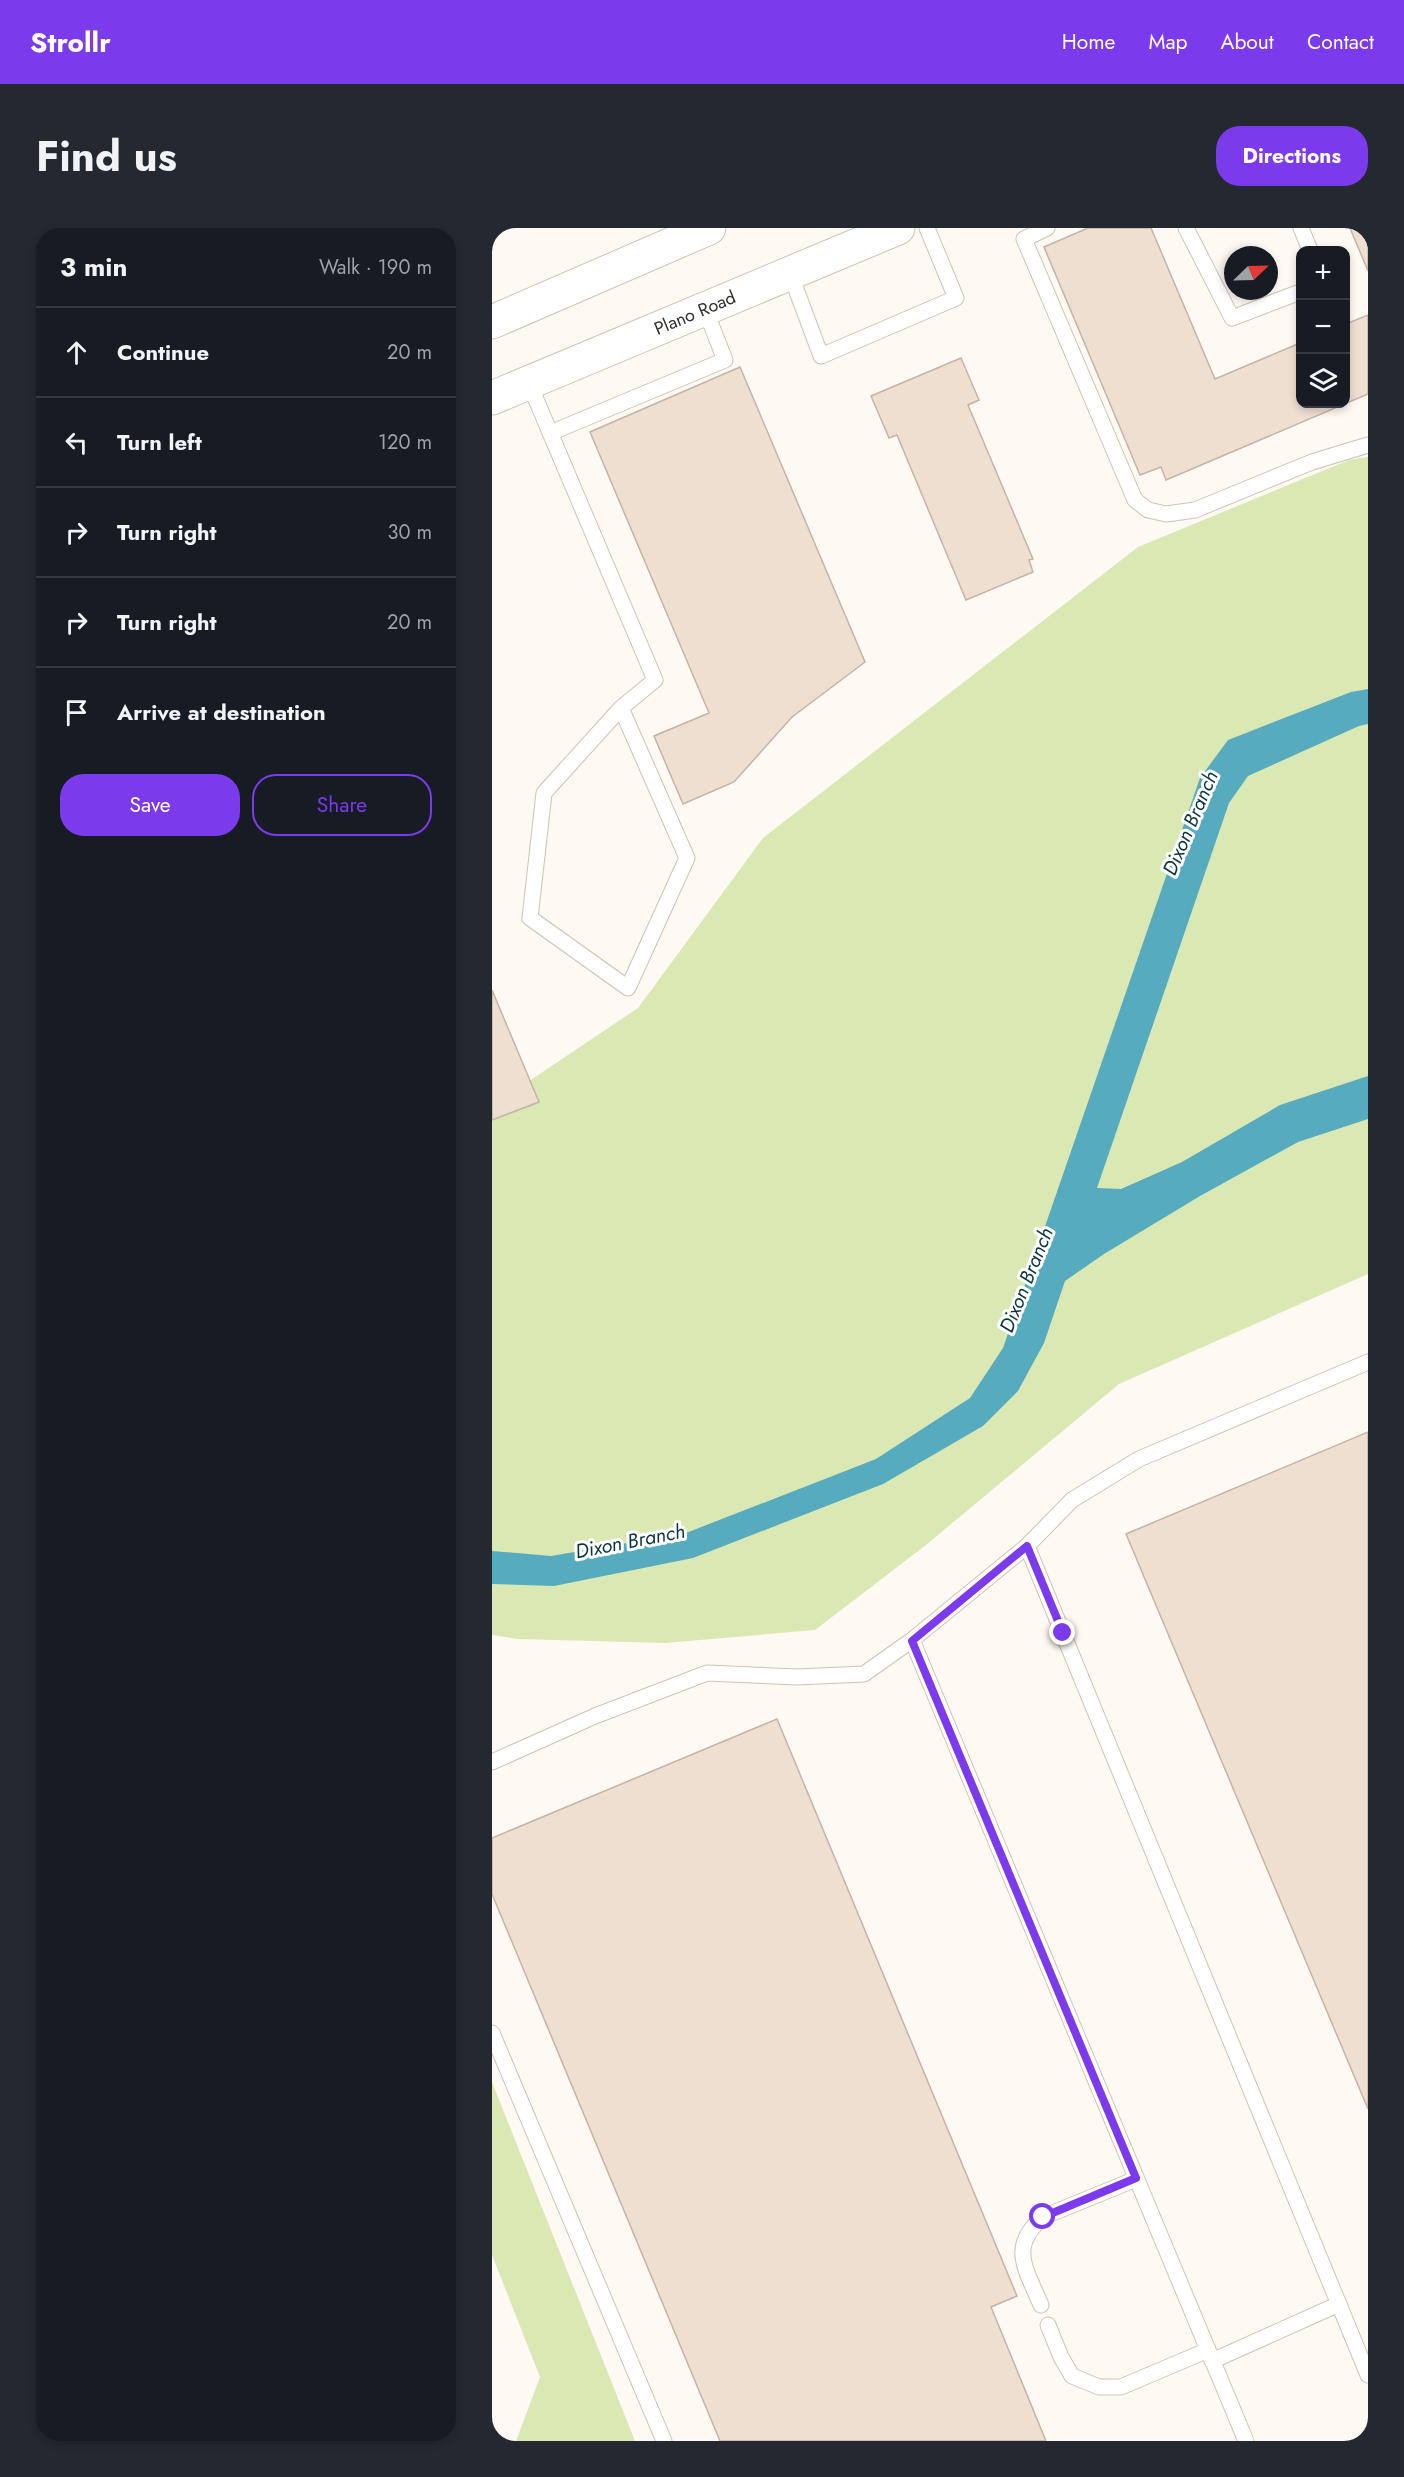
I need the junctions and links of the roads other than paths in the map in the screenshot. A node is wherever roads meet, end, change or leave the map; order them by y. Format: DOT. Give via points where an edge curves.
graph roads {
  1 [pos="709,228"];
  2 [pos="898,228"];
  3 [pos="927,228"];
  4 [pos="1186,228"];
  5 [pos="1301,228"];
  6 [pos="1040,230"];
  7 [pos="1308,246"];
  8 [pos="790,273"];
  9 [pos="1296,294"];
  10 [pos="705,309"];
  11 [pos="492,322"];
  12 [pos="529,383"];
  13 [pos="492,398"];
  14 [pos="550,433"];
  15 [pos="1368,445"];
  16 [pos="621,708"];
  17 [pos="1368,1362"];
  18 [pos="1027,1546"];
  19 [pos="912,1641"];
  20 [pos="492,1762"];
  21 [pos="492,2033"];
  22 [pos="1136,2178"];
  23 [pos="1339,2304"];
  24 [pos="1041,2305"];
  25 [pos="1048,2325"];
  26 [pos="1210,2356"];
  27 [pos="1368,2375"];
  28 [pos="664,2441"];
  29 [pos="1246,2441"];
  1 -- 11 [label="main road"];
  2 -- 8 [label="main road, Plano Road"];
  3 -- 8 [label="lane" via="956,298 821,356"];
  4 -- 9 [label="lane" via="1232,318"];
  5 -- 7 [label="lane"];
  6 -- 15 [label="lane" via="1024,240 1134,500 1148,510 1166,514 1195,510 1312,462"];
  8 -- 10 [label="main road, Plano Road"];
  10 -- 12 [label="main road, Plano Road"];
  10 -- 14 [label="lane" via="725,360"];
  12 -- 13 [label="main road, Plano Road"];
  12 -- 14 [label="lane"];
  14 -- 16 [label="lane" via="655,680"];
  16 -- 16 [label="lane" via="687,858 628,988 530,918 544,793"];
  17 -- 18 [label="lane" via="1139,1459 1072,1500"];
  18 -- 19 [label="lane"];
  18 -- 23 [label="lane"];
  19 -- 20 [label="lane" via="864,1674 797,1677 707,1672"];
  19 -- 22 [label="lane"];
  21 -- 28 [label="lane"];
  22 -- 24 [label="lane" via="1043,2217 1031,2228 1023,2241 1021,2256"];
  22 -- 26 [label="lane"];
  23 -- 26 [label="lane"];
  23 -- 27 [label="lane"];
  25 -- 26 [label="lane" via="1072,2376 1099,2387 1120,2387"];
  26 -- 29 [label="lane"];
}
